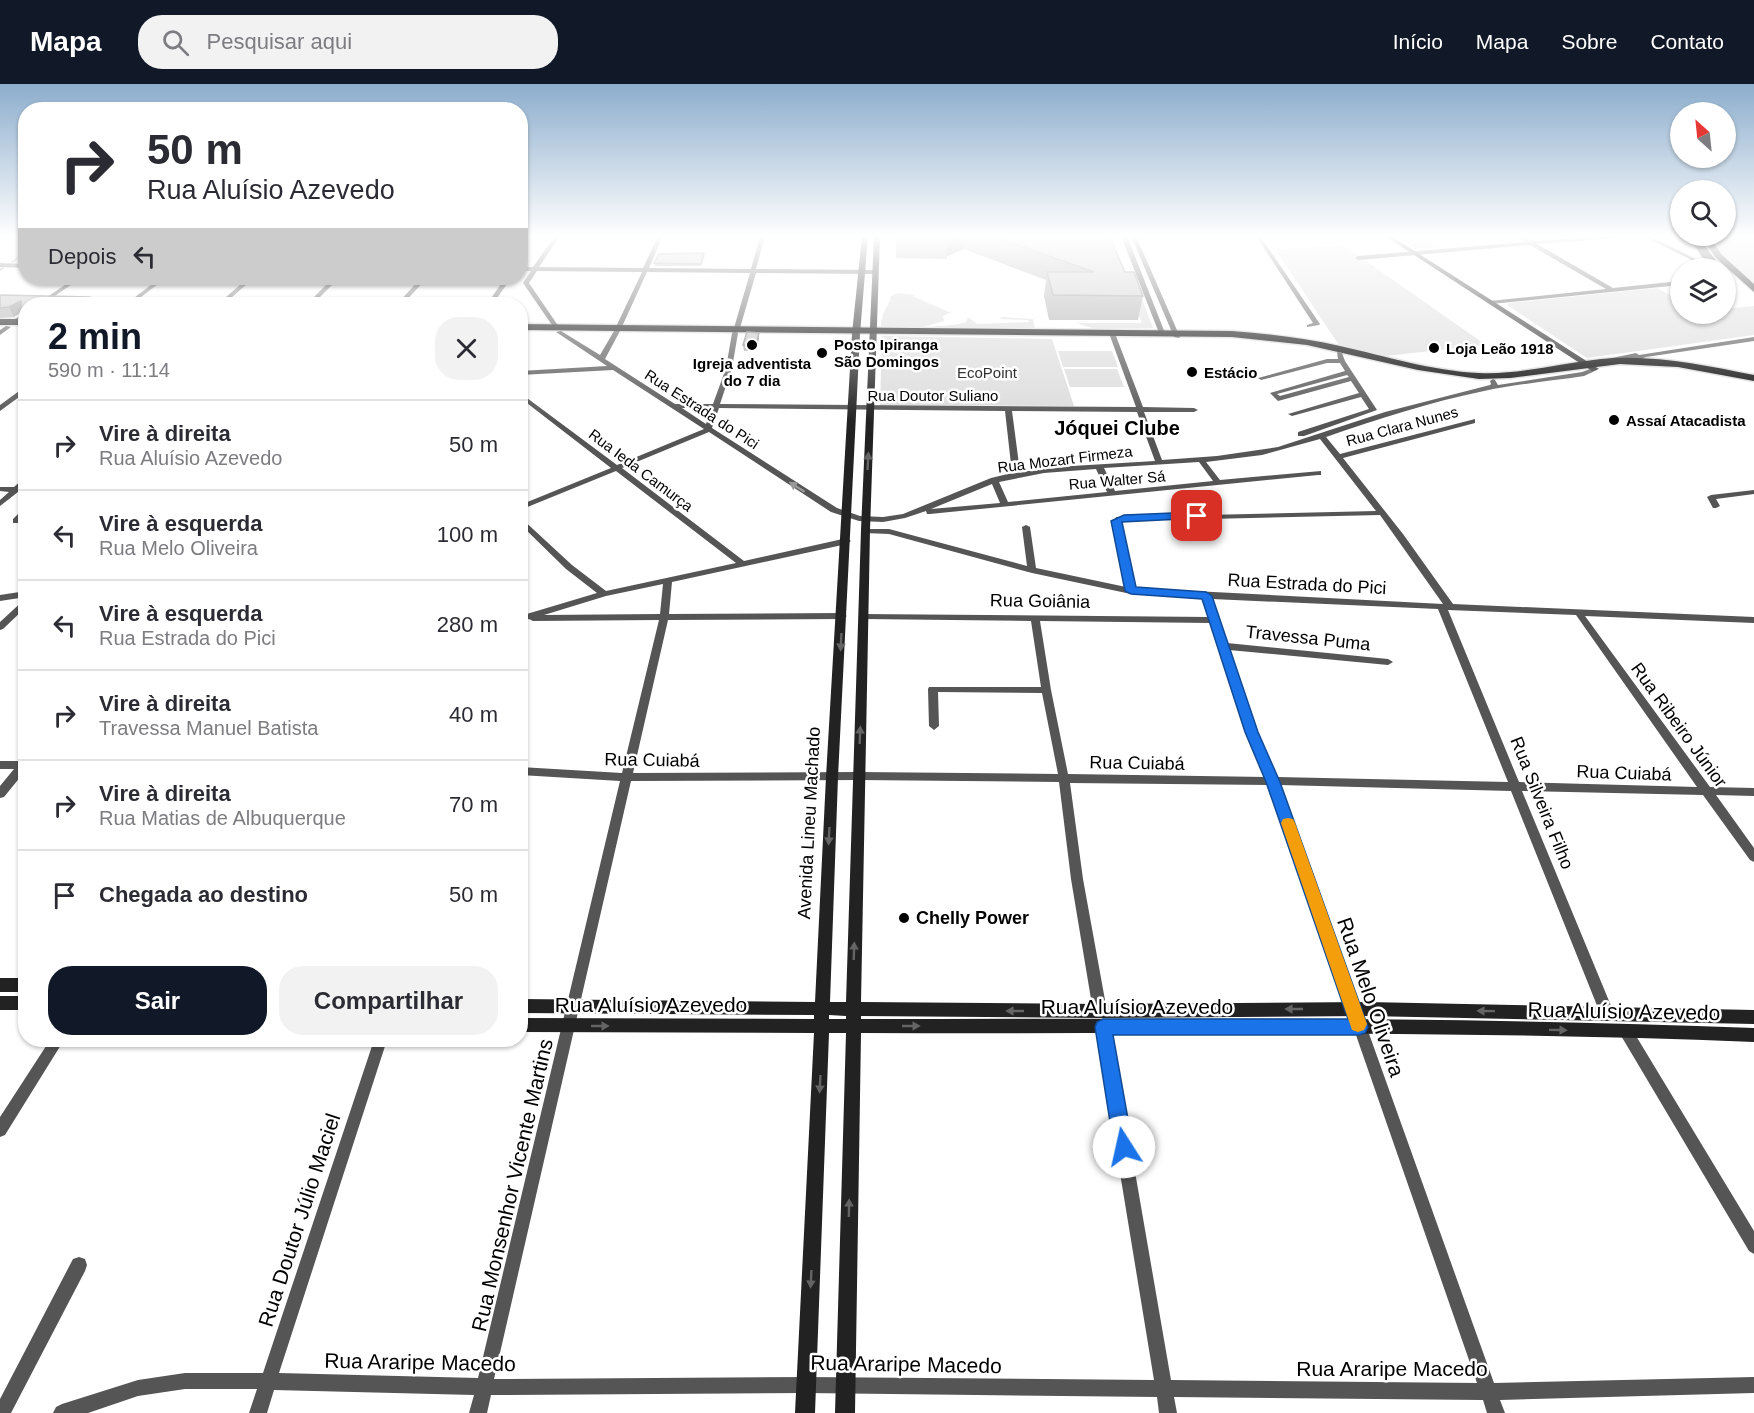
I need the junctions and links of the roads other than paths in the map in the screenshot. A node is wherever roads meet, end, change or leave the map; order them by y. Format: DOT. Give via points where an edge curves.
graph roads {
  1 [pos="536,298"];
  2 [pos="632,298"];
  3 [pos="745,298"];
  4 [pos="860,298"];
  5 [pos="874,298"];
  6 [pos="1148,298"];
  7 [pos="1159,298"];
  8 [pos="1300,298"];
  9 [pos="1485,298"];
  10 [pos="1528,298"];
  11 [pos="1491,302"];
  12 [pos="18,318"];
  13 [pos="4,326"];
  14 [pos="1309,326"];
  15 [pos="528,329"];
  16 [pos="557,329"];
  17 [pos="617,330"];
  18 [pos="736,330"];
  19 [pos="857,332"];
  20 [pos="872,333"];
  21 [pos="1162,333"];
  22 [pos="1176,335"];
  23 [pos="1113,336"];
  24 [pos="1754,339"];
  25 [pos="1654,354"];
  26 [pos="1341,357"];
  27 [pos="601,359"];
  28 [pos="1630,361"];
  29 [pos="1594,365"];
  30 [pos="613,368"];
  31 [pos="528,373"];
  32 [pos="1351,375"];
  33 [pos="1261,378"];
  34 [pos="1754,380"];
  35 [pos="1493,381"];
  36 [pos="1310,386"];
  37 [pos="1483,389"];
  38 [pos="18,394"];
  39 [pos="1363,394"];
  40 [pos="0,399"];
  41 [pos="12,399"];
  42 [pos="18,399"];
  43 [pos="528,401"];
  44 [pos="671,406"];
  45 [pos="717,406"];
  46 [pos="854,408"];
  47 [pos="871,408"];
  48 [pos="0,409"];
  49 [pos="1008,409"];
  50 [pos="1140,410"];
  51 [pos="1194,410"];
  52 [pos="1292,414"];
  53 [pos="1341,421"];
  54 [pos="1472,421"];
  55 [pos="1349,426"];
  56 [pos="708,430"];
  57 [pos="1301,434"];
  58 [pos="1321,435"];
  59 [pos="1338,457"];
  60 [pos="1201,460"];
  61 [pos="1159,462"];
  62 [pos="1099,466"];
  63 [pos="616,468"];
  64 [pos="1318,473"];
  65 [pos="1016,475"];
  66 [pos="993,480"];
  67 [pos="1219,484"];
  68 [pos="18,488"];
  69 [pos="0,489"];
  70 [pos="15,490"];
  71 [pos="18,490"];
  72 [pos="1754,492"];
  73 [pos="1112,494"];
  74 [pos="0,504"];
  75 [pos="1005,504"];
  76 [pos="528,505"];
  77 [pos="1716,506"];
  78 [pos="919,513"];
  79 [pos="1382,513"];
  80 [pos="848,516"];
  81 [pos="900,518"];
  82 [pos="865,525"];
  83 [pos="528,527"];
  84 [pos="1026,528"];
  85 [pos="889,532"];
  86 [pos="847,541"];
  87 [pos="742,563"];
  88 [pos="1032,570"];
  89 [pos="668,580"];
  90 [pos="1131,591"];
  91 [pos="604,594"];
  92 [pos="18,595"];
  93 [pos="1206,596"];
  94 [pos="0,598"];
  95 [pos="1446,607"];
  96 [pos="18,609"];
  97 [pos="1578,612"];
  98 [pos="528,616"];
  99 [pos="842,616"];
  100 [pos="864,616"];
  101 [pos="664,617"];
  102 [pos="528,618"];
  103 [pos="1035,618"];
  104 [pos="1215,620"];
  105 [pos="1754,620"];
  106 [pos="0,627"];
  107 [pos="1224,646"];
  108 [pos="1388,662"];
  109 [pos="1046,690"];
  110 [pos="934,726"];
  111 [pos="18,764"];
  112 [pos="0,765"];
  113 [pos="528,771"];
  114 [pos="18,772"];
  115 [pos="859,776"];
  116 [pos="627,777"];
  117 [pos="832,777"];
  118 [pos="1064,779"];
  119 [pos="1273,782"];
  120 [pos="1513,786"];
  121 [pos="1754,792"];
  122 [pos="1707,793"];
  123 [pos="0,794"];
  124 [pos="1754,857"];
  125 [pos="0,985"];
  126 [pos="18,985"];
  127 [pos="0,1003"];
  128 [pos="18,1003"];
  129 [pos="528,1006"];
  130 [pos="573,1007"];
  131 [pos="1353,1009"];
  132 [pos="1100,1011"];
  133 [pos="1607,1013"];
  134 [pos="822,1017"];
  135 [pos="1754,1017"];
  136 [pos="852,1018"];
  137 [pos="528,1025"];
  138 [pos="569,1026"];
  139 [pos="1103,1027"];
  140 [pos="1359,1027"];
  141 [pos="1625,1030"];
  142 [pos="1754,1035"];
  143 [pos="53,1047"];
  144 [pos="379,1047"];
  145 [pos="0,1130"];
  146 [pos="1754,1246"];
  147 [pos="79,1265"];
  148 [pos="268,1381"];
  149 [pos="806,1385"];
  150 [pos="1754,1385"];
  151 [pos="484,1387"];
  152 [pos="846,1387"];
  153 [pos="1164,1389"];
  154 [pos="1488,1392"];
  155 [pos="2,1413"];
  156 [pos="62,1413"];
  157 [pos="258,1413"];
  158 [pos="478,1413"];
  159 [pos="805,1413"];
  160 [pos="845,1413"];
  161 [pos="1168,1413"];
  162 [pos="1496,1413"];
  1 -- 16 [label="street, Rua Estrada do Pici"];
  2 -- 17 [label="street"];
  3 -- 18 [label="street"];
  4 -- 19 [label="street, Avenida Lineu Machado"];
  5 -- 20 [label="street"];
  6 -- 21 [label="street"];
  7 -- 22 [label="street"];
  8 -- 14 [label="street" via="1317,324"];
  9 -- 11 [label="street"];
  10 -- 11 [label="street"];
  11 -- 29 [label="street"];
  12 -- 13 [label="street"];
  15 -- 16 [label="main road"];
  16 -- 17 [label="main road"];
  16 -- 27 [label="street, Rua Estrada do Pici"];
  17 -- 18 [label="main road"];
  17 -- 27 [label="street"];
  18 -- 19 [label="main road"];
  18 -- 45 [label="street"];
  19 -- 20 [label="main road"];
  19 -- 46 [label="street, Avenida Lineu Machado"];
  20 -- 21 [label="main road"];
  20 -- 23 [label="main road"];
  20 -- 47 [label="street"];
  21 -- 22 [label="main road"];
  22 -- 23 [label="main road"];
  22 -- 26 [label="main road" via="1285,342"];
  22 -- 29 [label="main road" via="1232,333 1290,339 1480,376"];
  23 -- 50 [label="street"];
  24 -- 25 [label="street, Rua Mozart Firmeza"];
  25 -- 28 [label="street, Rua Mozart Firmeza"];
  25 -- 29 [label="street, Rua Mozart Firmeza"];
  26 -- 32 [label="street"];
  26 -- 33 [label="street"];
  26 -- 35 [label="main road" via="1432,375"];
  27 -- 30 [label="street, Rua Estrada do Pici"];
  28 -- 29 [label="main road"];
  28 -- 34 [label="main road" via="1697,367"];
  29 -- 34 [label="main road" via="1666,368"];
  29 -- 35 [label="main road" via="1528,379"];
  29 -- 37 [label="street, Rua Mozart Firmeza" via="1584,374"];
  30 -- 31 [label="street"];
  30 -- 44 [label="street, Rua Estrada do Pici"];
  32 -- 36 [label="street"];
  32 -- 39 [label="street"];
  35 -- 37 [label="street, Rua Mozart Firmeza" via="1494,386"];
  37 -- 55 [label="street, Rua Mozart Firmeza"];
  38 -- 41 [label="street"];
  39 -- 52 [label="street"];
  39 -- 53 [label="street" via="1373,410"];
  40 -- 41 [label="street"];
  41 -- 42 [label="street"];
  41 -- 48 [label="street"];
  43 -- 63 [label="street, Rua Ieda Camurça"];
  44 -- 45 [label="street, Rua Doutor Suliano"];
  44 -- 56 [label="street, Rua Estrada do Pici"];
  45 -- 46 [label="street, Rua Doutor Suliano"];
  45 -- 56 [label="street"];
  46 -- 47 [label="street, Rua Doutor Suliano"];
  46 -- 80 [label="street, Avenida Lineu Machado"];
  47 -- 49 [label="street, Rua Doutor Suliano"];
  82 -- 47 [label="street, one-way"];
  49 -- 50 [label="street, Rua Doutor Suliano"];
  49 -- 65 [label="street"];
  50 -- 51 [label="street, Rua Doutor Suliano"];
  50 -- 61 [label="street"];
  53 -- 55 [label="street"];
  53 -- 57 [label="street"];
  54 -- 59 [label="street, Rua Clara Nunes"];
  55 -- 58 [label="street, Rua Mozart Firmeza"];
  56 -- 63 [label="street"];
  80 -- 56 [label="street, Rua Estrada do Pici, one-way"];
  58 -- 59 [label="street, Rua Silveira Filho"];
  58 -- 60 [label="street, Rua Mozart Firmeza" via="1248,455"];
  59 -- 79 [label="street, Rua Silveira Filho"];
  60 -- 61 [label="street, Rua Mozart Firmeza"];
  60 -- 67 [label="street"];
  61 -- 62 [label="street, Rua Mozart Firmeza"];
  62 -- 65 [label="street, Rua Mozart Firmeza"];
  62 -- 73 [label="street"];
  63 -- 76 [label="street"];
  63 -- 87 [label="street, Rua Ieda Camurça"];
  64 -- 67 [label="street, Rua Walter Sá"];
  65 -- 66 [label="street, Rua Mozart Firmeza"];
  66 -- 75 [label="street"];
  66 -- 78 [label="street, Rua Mozart Firmeza"];
  67 -- 73 [label="street, Rua Walter Sá"];
  68 -- 70 [label="street"];
  69 -- 70 [label="street"];
  70 -- 71 [label="street"];
  70 -- 74 [label="street"];
  72 -- 77 [label="street" via="1711,497"];
  73 -- 75 [label="street, Rua Walter Sá"];
  75 -- 78 [label="street, Rua Walter Sá"];
  78 -- 81 [label="street, Rua Mozart Firmeza"];
  79 -- 90 [label="street" via="1118,519"];
  79 -- 95 [label="street, Rua Silveira Filho"];
  80 -- 82 [label="street, Rua Estrada do Pici"];
  80 -- 86 [label="street, Avenida Lineu Machado"];
  81 -- 82 [label="street, Rua Mozart Firmeza"];
  81 -- 85 [label="street"];
  82 -- 85 [label="street, Rua Estrada do Pici"];
  82 -- 100 [label="street"];
  83 -- 91 [label="street"];
  84 -- 88 [label="street"];
  85 -- 88 [label="street, Rua Estrada do Pici"];
  86 -- 87 [label="street"];
  86 -- 99 [label="street, Avenida Lineu Machado"];
  87 -- 89 [label="street"];
  88 -- 90 [label="street, Rua Estrada do Pici"];
  89 -- 91 [label="street"];
  89 -- 101 [label="street, Rua Monsenhor Vicente Martins"];
  90 -- 93 [label="street, Rua Estrada do Pici"];
  91 -- 98 [label="street"];
  92 -- 94 [label="street"];
  93 -- 95 [label="street, Rua Estrada do Pici"];
  93 -- 104 [label="street, Rua Melo Oliveira"];
  95 -- 97 [label="street, Rua Estrada do Pici"];
  95 -- 120 [label="street, Rua Silveira Filho"];
  96 -- 106 [label="street"];
  97 -- 105 [label="street, Rua Estrada do Pici"];
  97 -- 122 [label="street, Rua Ribeiro Júnior"];
  99 -- 101 [label="street"];
  99 -- 117 [label="street, Avenida Lineu Machado, one-way"];
  100 -- 103 [label="street, Rua Goiânia"];
  115 -- 100 [label="street, one-way"];
  101 -- 102 [label="street"];
  101 -- 116 [label="street, Rua Monsenhor Vicente Martins"];
  103 -- 104 [label="street, Rua Goiânia"];
  103 -- 109 [label="street"];
  104 -- 107 [label="street, Rua Melo Oliveira"];
  107 -- 108 [label="street, Travessa Puma"];
  107 -- 119 [label="street, Rua Melo Oliveira"];
  109 -- 110 [label="street" via="933,689"];
  109 -- 118 [label="street"];
  111 -- 112 [label="street"];
  113 -- 116 [label="street, Rua Cuiabá"];
  114 -- 123 [label="street"];
  115 -- 117 [label="street, Rua Cuiabá"];
  115 -- 118 [label="street, Rua Cuiabá"];
  136 -- 115 [label="street, one-way"];
  116 -- 117 [label="street, Rua Cuiabá"];
  116 -- 130 [label="street, Rua Monsenhor Vicente Martins"];
  117 -- 134 [label="street, Avenida Lineu Machado, one-way"];
  118 -- 119 [label="street, Rua Cuiabá"];
  118 -- 132 [label="street"];
  119 -- 120 [label="street, Rua Cuiabá"];
  119 -- 131 [label="street, Rua Melo Oliveira"];
  120 -- 122 [label="street, Rua Cuiabá"];
  120 -- 133 [label="street, Rua Silveira Filho"];
  121 -- 122 [label="street, Rua Cuiabá"];
  122 -- 124 [label="street, Rua Ribeiro Júnior"];
  125 -- 126 [label="street"];
  127 -- 128 [label="street"];
  129 -- 130 [label="street, Rua Aluísio Azevedo"];
  130 -- 134 [label="street, Rua Aluísio Azevedo"];
  130 -- 138 [label="street, Rua Monsenhor Vicente Martins"];
  131 -- 132 [label="street, Rua Aluísio Azevedo, one-way"];
  133 -- 131 [label="street, Rua Aluísio Azevedo, one-way"];
  131 -- 140 [label="street, Rua Melo Oliveira"];
  132 -- 136 [label="street, Rua Aluísio Azevedo, one-way"];
  133 -- 135 [label="street, Rua Aluísio Azevedo"];
  134 -- 136 [label="street, Rua Aluísio Azevedo"];
  138 -- 134 [label="street, Rua Aluísio Azevedo, one-way"];
  134 -- 149 [label="street, Avenida Lineu Machado, one-way"];
  136 -- 139 [label="street, Rua Aluísio Azevedo, one-way"];
  152 -- 136 [label="street, one-way"];
  137 -- 138 [label="street, Rua Aluísio Azevedo"];
  138 -- 151 [label="street, Rua Monsenhor Vicente Martins"];
  139 -- 140 [label="street, Rua Aluísio Azevedo"];
  139 -- 153 [label="street"];
  140 -- 141 [label="street, Rua Aluísio Azevedo, one-way"];
  140 -- 154 [label="street, Rua Melo Oliveira"];
  141 -- 142 [label="street, Rua Aluísio Azevedo"];
  141 -- 146 [label="street"];
  143 -- 145 [label="street"];
  144 -- 148 [label="street, Rua Doutor Júlio Maciel"];
  147 -- 155 [label="street"];
  148 -- 151 [label="street, Rua Araripe Macedo"];
  148 -- 156 [label="street, Rua Araripe Macedo" via="185,1381 138,1388"];
  148 -- 157 [label="street, Rua Doutor Júlio Maciel"];
  149 -- 151 [label="street, Rua Araripe Macedo"];
  149 -- 152 [label="street, Rua Araripe Macedo"];
  149 -- 159 [label="street, Avenida Lineu Machado"];
  150 -- 154 [label="street, Rua Araripe Macedo"];
  151 -- 158 [label="street, Rua Monsenhor Vicente Martins"];
  152 -- 153 [label="street, Rua Araripe Macedo"];
  152 -- 160 [label="street"];
  153 -- 154 [label="street, Rua Araripe Macedo"];
  153 -- 161 [label="street"];
  154 -- 162 [label="street, Rua Melo Oliveira"];
}
